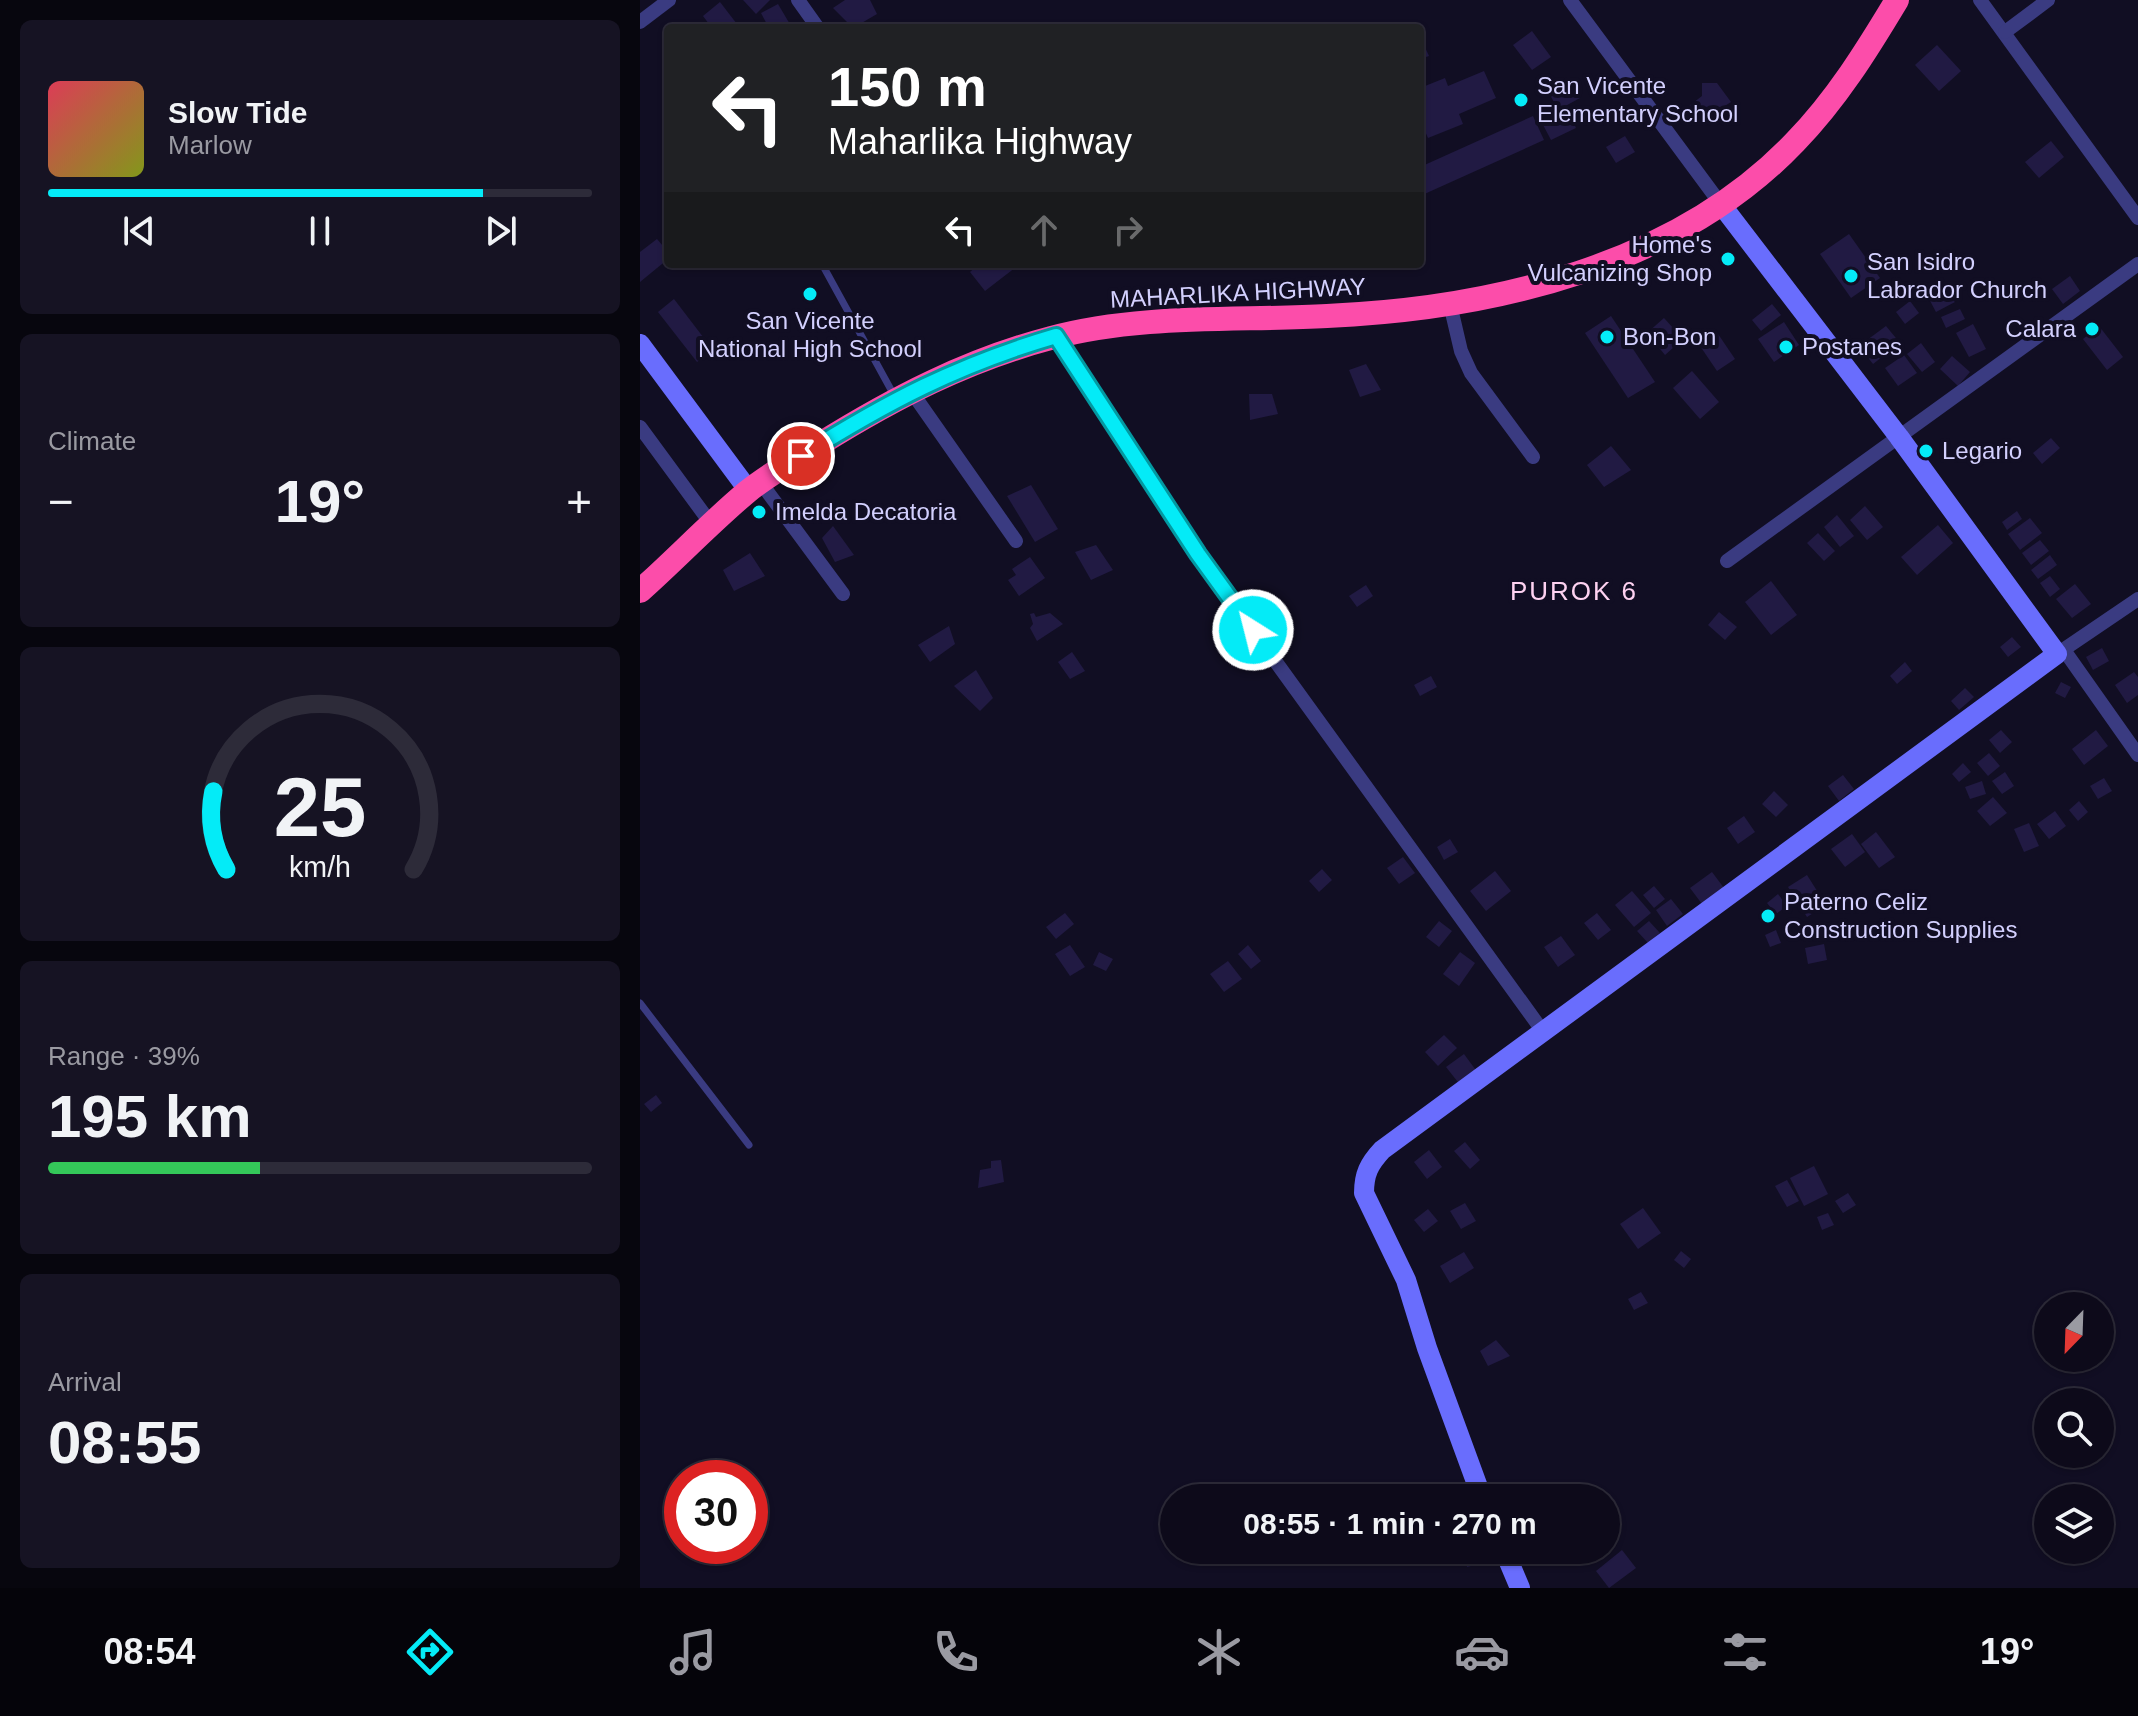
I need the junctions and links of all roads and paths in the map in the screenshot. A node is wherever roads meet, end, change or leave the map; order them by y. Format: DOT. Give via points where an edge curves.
graph roads {
  1 [pos="669,0"];
  2 [pos="798,0"];
  3 [pos="1570,0"];
  4 [pos="1897,0"];
  5 [pos="1980,0"];
  6 [pos="2048,0"];
  7 [pos="640,22"];
  8 [pos="815,24"];
  9 [pos="2005,32"];
  10 [pos="1720,203"];
  11 [pos="2138,218"];
  12 [pos="2138,264"];
  13 [pos="824,268"];
  14 [pos="1450,304"];
  15 [pos="1056,336"];
  16 [pos="640,344"];
  17 [pos="903,395"];
  18 [pos="640,427"];
  19 [pos="1899,437"];
  20 [pos="1533,457"];
  21 [pos="755,487"];
  22 [pos="712,525"];
  23 [pos="1016,541"];
  24 [pos="1727,561"];
  25 [pos="640,591"];
  26 [pos="843,594"];
  27 [pos="2138,599"];
  28 [pos="2060,652"];
  29 [pos="2138,755"];
  30 [pos="640,1003"];
  31 [pos="1544,1033"];
  32 [pos="749,1145"];
  33 [pos="1476,1484"];
  34 [pos="1510,1564"];
  35 [pos="1520,1588"];
  1 -- 7 [label="street"];
  2 -- 8 [label="street"];
  3 -- 10 [label="street"];
  4 -- 10 [label="highway, MAHARLIKA HIGHWAY" via="1837,92 1795,143"];
  5 -- 9 [label="street"];
  6 -- 9 [label="street"];
  9 -- 11 [label="street"];
  10 -- 14 [label="highway, MAHARLIKA HIGHWAY" via="1626,255 1535,285"];
  10 -- 19 [label="street"];
  12 -- 19 [label="street"];
  13 -- 17 [label="lane"];
  14 -- 15 [label="highway, MAHARLIKA HIGHWAY" via="1384,313 1161,322"];
  14 -- 20 [label="street" via="1471,373"];
  15 -- 17 [label="highway, MAHARLIKA HIGHWAY" via="954,369"];
  15 -- 31 [label="street" via="1198,554"];
  16 -- 21 [label="street"];
  17 -- 21 [label="highway, MAHARLIKA HIGHWAY"];
  17 -- 23 [label="street"];
  18 -- 22 [label="street"];
  19 -- 24 [label="street"];
  19 -- 28 [label="street"];
  21 -- 22 [label="highway, MAHARLIKA HIGHWAY"];
  21 -- 26 [label="street"];
  22 -- 25 [label="highway, MAHARLIKA HIGHWAY"];
  27 -- 28 [label="street"];
  28 -- 29 [label="street"];
  28 -- 31 [label="street"];
  30 -- 32 [label="lane"];
  31 -- 33 [label="street" via="1382,1150 1364,1178 1364,1193 1406,1280"];
  34 -- 35 [label="street"];
}
